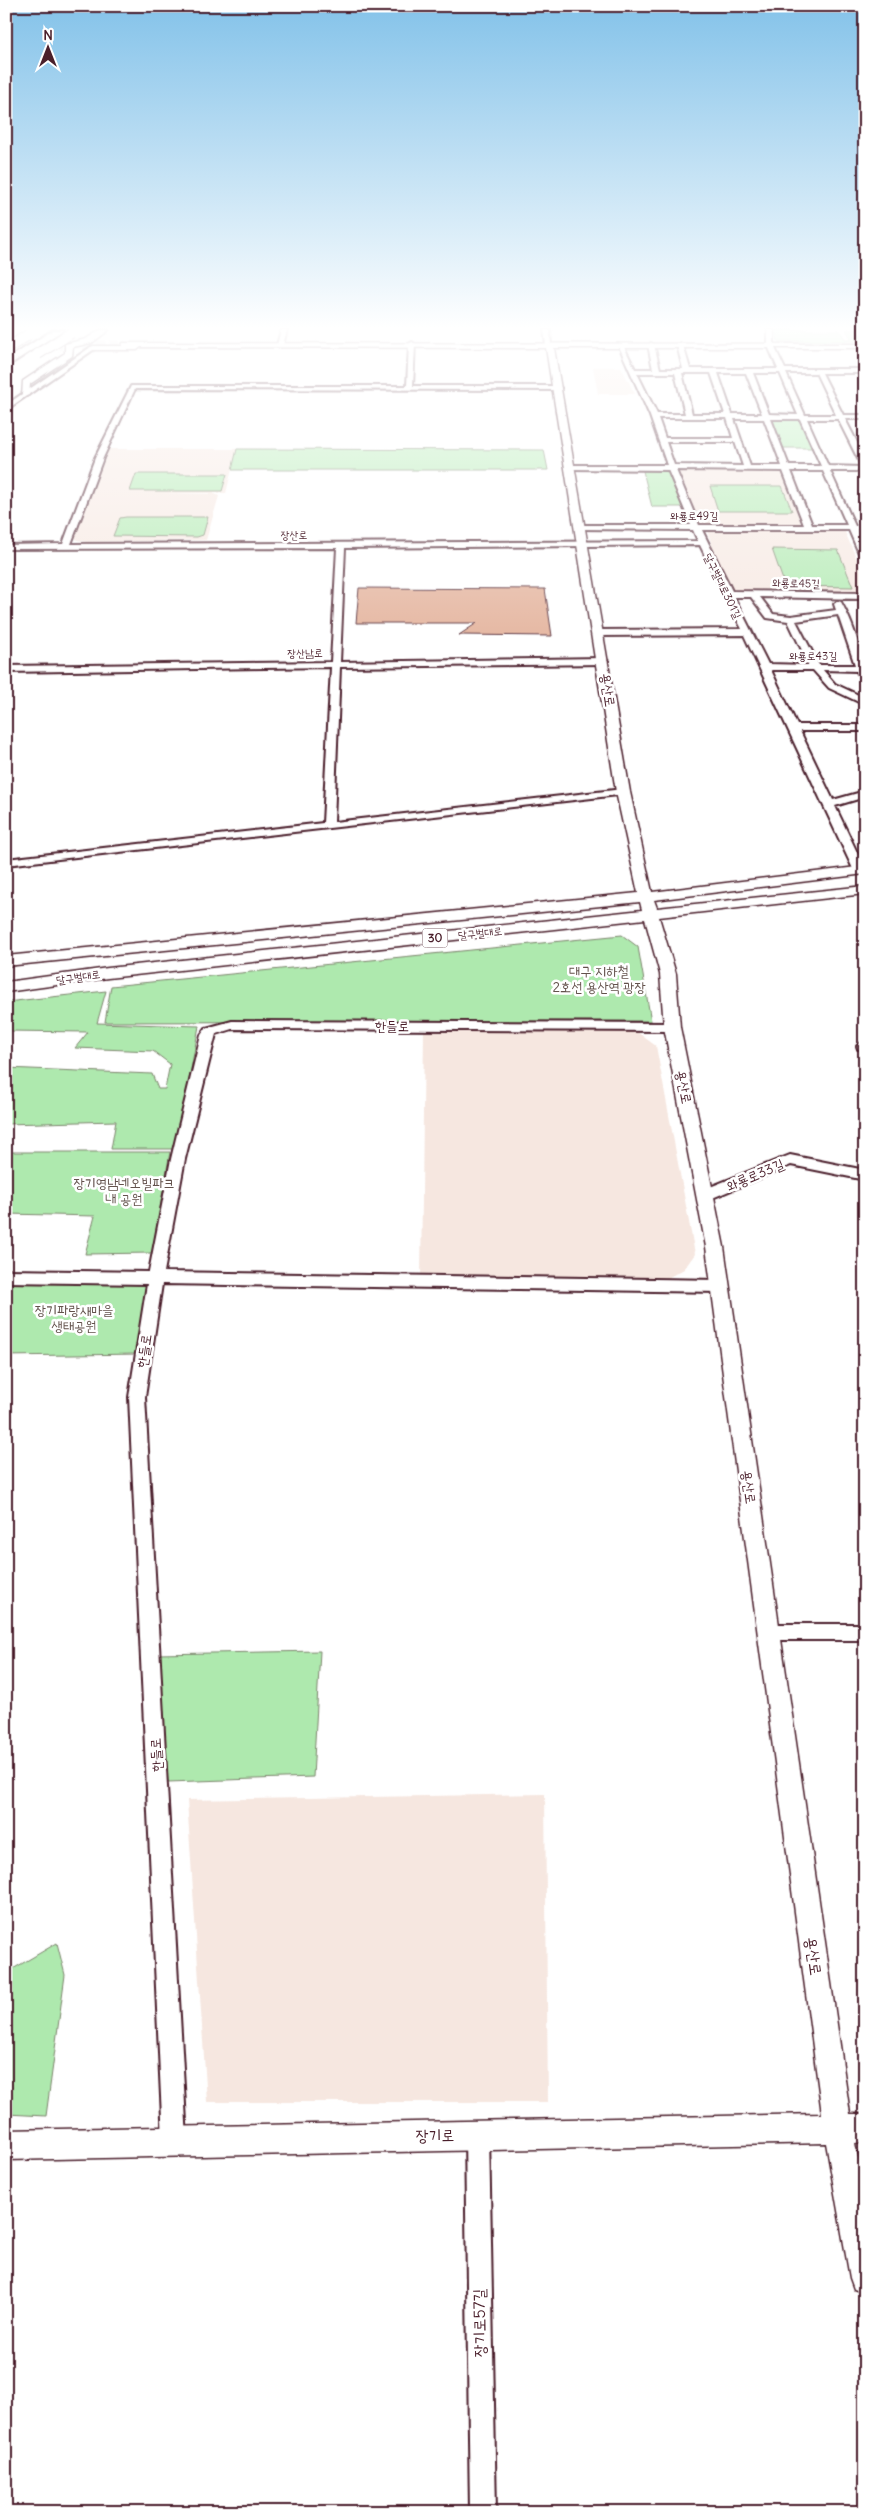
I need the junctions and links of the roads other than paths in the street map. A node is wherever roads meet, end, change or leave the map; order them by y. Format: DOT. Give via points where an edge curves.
graph roads {
  1 [pos="104,448"];
  2 [pos="567,448"];
  3 [pos="664,448"];
  4 [pos="740,448"];
  5 [pos="779,448"];
  6 [pos="818,448"];
  7 [pos="856,448"];
  8 [pos="570,467"];
  9 [pos="670,467"];
  10 [pos="865,467"];
  11 [pos="747,468"];
  12 [pos="787,468"];
  13 [pos="827,468"];
  14 [pos="696,527"];
  15 [pos="809,528"];
  16 [pos="852,528"];
  17 [pos="865,528"];
  18 [pos="580,536"];
  19 [pos="703,544"];
  20 [pos="66,546"];
  21 [pos="6,547"];
  22 [pos="341,547"];
  23 [pos="865,558"];
  24 [pos="726,594"];
  25 [pos="753,594"];
  26 [pos="835,595"];
  27 [pos="865,596"];
  28 [pos="841,612"];
  29 [pos="791,619"];
  30 [pos="747,632"];
  31 [pos="598,633"];
  32 [pos="603,662"];
  33 [pos="336,664"];
  34 [pos="765,667"];
  35 [pos="815,668"];
  36 [pos="863,668"];
  37 [pos="6,669"];
  38 [pos="865,679"];
  39 [pos="865,702"];
  40 [pos="793,728"];
  41 [pos="865,728"];
  42 [pos="623,792"];
  43 [pos="865,794"];
  44 [pos="829,805"];
  45 [pos="328,824"];
  46 [pos="6,862"];
  47 [pos="863,871"];
  48 [pos="865,890"];
  49 [pos="649,906"];
  50 [pos="6,961"];
  51 [pos="6,987"];
  52 [pos="672,1027"];
  53 [pos="865,1175"];
  54 [pos="705,1195"];
  55 [pos="6,1276"];
  56 [pos="155,1278"];
  57 [pos="721,1286"];
  58 [pos="769,1632"];
  59 [pos="865,1632"];
  60 [pos="851,2128"];
  61 [pos="477,2134"];
  62 [pos="175,2140"];
  63 [pos="6,2145"];
  64 [pos="865,2278"];
  65 [pos="482,2512"];
  1 -- 20 [label="street"];
  2 -- 8 [label="main road, 용산로"];
  3 -- 9 [label="street, 달구벌대로301길"];
  4 -- 11 [label="street"];
  5 -- 12 [label="street"];
  6 -- 13 [label="street"];
  7 -- 10 [label="street"];
  8 -- 9 [label="street"];
  8 -- 18 [label="main road, 용산로"];
  9 -- 11 [label="street"];
  9 -- 14 [label="street, 달구벌대로301길"];
  10 -- 13 [label="street"];
  11 -- 12 [label="street"];
  12 -- 13 [label="street"];
  12 -- 15 [label="street"];
  13 -- 16 [label="street"];
  14 -- 15 [label="street, 와룡로49길"];
  14 -- 18 [label="street, 와룡로49길"];
  14 -- 19 [label="street, 달구벌대로301길"];
  15 -- 16 [label="street, 와룡로49길"];
  16 -- 17 [label="street, 와룡로49길"];
  16 -- 23 [label="street"];
  18 -- 19 [label="street"];
  18 -- 22 [label="street, 장산로"];
  18 -- 31 [label="main road, 용산로"];
  19 -- 24 [label="street, 달구벌대로301길"];
  20 -- 21 [label="street, 장산로"];
  20 -- 22 [label="street, 장산로"];
  22 -- 33 [label="street"];
  24 -- 25 [label="street, 와룡로45길"];
  24 -- 30 [label="street, 달구벌대로301길"];
  25 -- 26 [label="street, 와룡로45길"];
  25 -- 29 [label="street" via="770,616"];
  26 -- 27 [label="street, 와룡로45길"];
  26 -- 28 [label="street, 와룡로43길"];
  28 -- 29 [label="street"];
  28 -- 36 [label="street, 와룡로43길"];
  29 -- 35 [label="street"];
  30 -- 31 [label="street"];
  30 -- 34 [label="street, 달구벌대로301길"];
  31 -- 32 [label="main road, 용산로"];
  32 -- 33 [label="street, 장산남로"];
  32 -- 42 [label="main road, 용산로"];
  33 -- 37 [label="street, 장산남로"];
  33 -- 45 [label="street"];
  34 -- 35 [label="street, 와룡로43길"];
  34 -- 40 [label="street, 달구벌대로301길"];
  35 -- 36 [label="street, 와룡로43길"];
  35 -- 39 [label="street" via="832,686"];
  36 -- 38 [label="street, 와룡로43길"];
  40 -- 41 [label="street"];
  40 -- 44 [label="street, 달구벌대로301길"];
  42 -- 45 [label="street"];
  42 -- 49 [label="main road, 용산로"];
  43 -- 44 [label="street"];
  44 -- 47 [label="street, 달구벌대로301길"];
  45 -- 46 [label="street"];
  47 -- 49 [label="main road, 달구벌대로 / 30"];
  48 -- 49 [label="main road, 달구벌대로 / 30"];
  49 -- 50 [label="main road, 달구벌대로 / 30"];
  49 -- 51 [label="main road, 달구벌대로 / 30"];
  49 -- 52 [label="main road, 용산로" via="668,974"];
  52 -- 54 [label="main road, 용산로"];
  52 -- 56 [label="street, 한들로" via="232,1025 211,1030 207,1035 178,1159"];
  53 -- 54 [label="street, 와룡로33길" via="790,1160"];
  54 -- 57 [label="main road, 용산로"];
  55 -- 56 [label="street"];
  56 -- 57 [label="street"];
  56 -- 62 [label="street, 한들로" via="138,1398"];
  57 -- 58 [label="main road, 용산로"];
  58 -- 59 [label="street"];
  58 -- 60 [label="main road, 용산로"];
  60 -- 61 [label="main road, 장기로"];
  60 -- 64 [label="main road, 용산로"];
  61 -- 62 [label="main road, 장기로"];
  61 -- 65 [label="street, 장기로57길"];
  62 -- 63 [label="main road, 장기로"];
}
